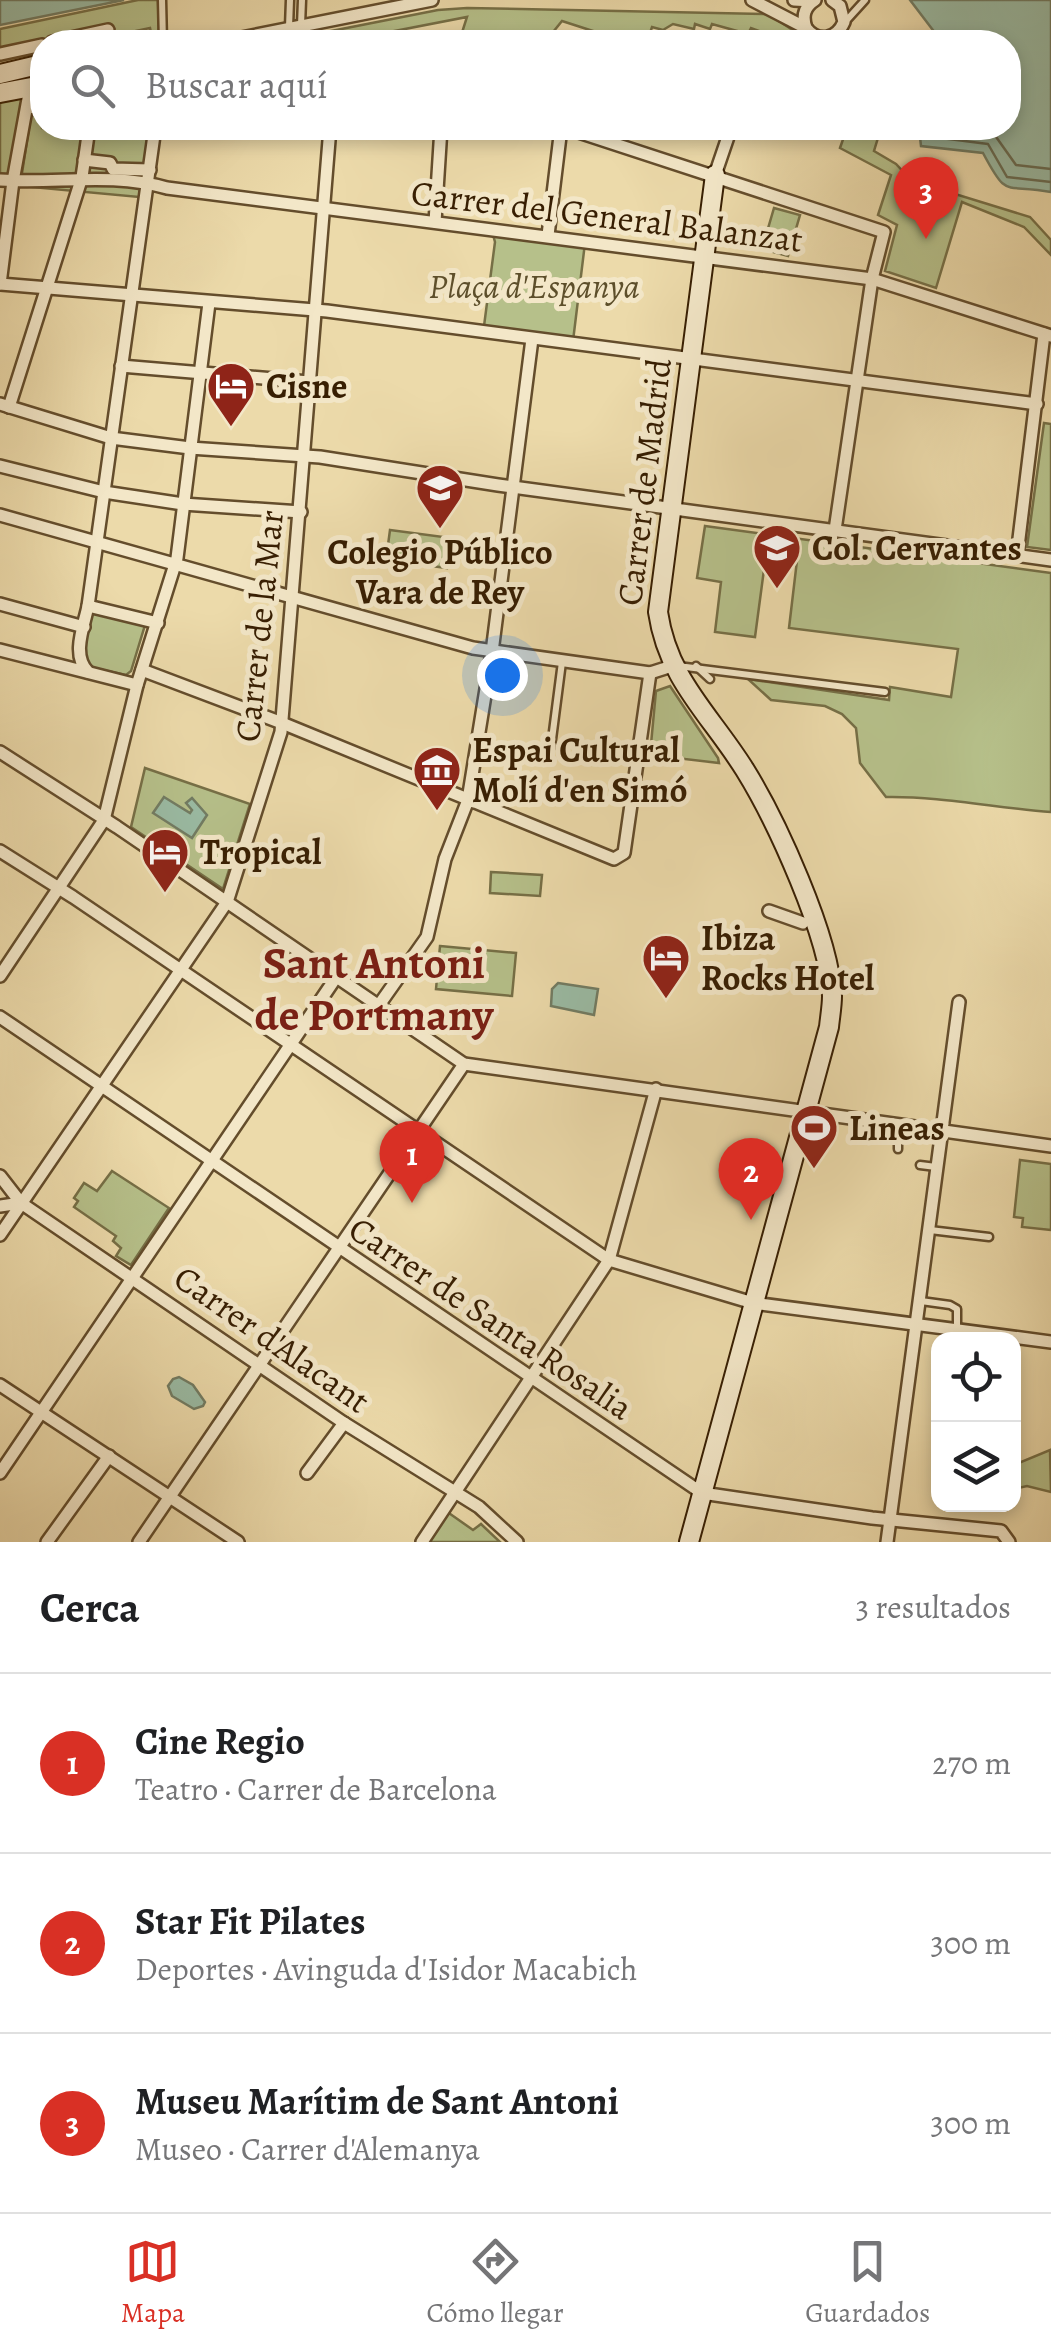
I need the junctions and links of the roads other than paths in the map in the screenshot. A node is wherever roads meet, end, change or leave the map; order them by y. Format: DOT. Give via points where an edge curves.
graph roads {
  1 [pos="162,0"];
  2 [pos="290,0"];
  3 [pos="302,0"];
  4 [pos="432,0"];
  5 [pos="752,0"];
  6 [pos="794,0"];
  7 [pos="833,0"];
  8 [pos="864,0"];
  9 [pos="814,1"];
  10 [pos="844,22"];
  11 [pos="295,26"];
  12 [pos="806,28"];
  13 [pos="163,30"];
  14 [pos="276,30"];
  15 [pos="840,30"];
  16 [pos="30,47"];
  17 [pos="0,54"];
  18 [pos="30,87"];
  19 [pos="0,93"];
  20 [pos="30,100"];
  21 [pos="26,110"];
  22 [pos="30,110"];
  23 [pos="87,140"];
  24 [pos="154,140"];
  25 [pos="329,140"];
  26 [pos="439,140"];
  27 [pos="562,140"];
  28 [pos="603,140"];
  29 [pos="727,140"];
  30 [pos="84,160"];
  31 [pos="715,175"];
  32 [pos="150,176"];
  33 [pos="82,177"];
  34 [pos="7,180"];
  35 [pos="324,208"];
  36 [pos="435,222"];
  37 [pos="548,235"];
  38 [pos="704,255"];
  39 [pos="872,278"];
  40 [pos="0,284"];
  41 [pos="47,288"];
  42 [pos="130,296"];
  43 [pos="209,303"];
  44 [pos="314,310"];
  45 [pos="1048,335"];
  46 [pos="532,339"];
  47 [pos="690,358"];
  48 [pos="121,366"];
  49 [pos="201,373"];
  50 [pos="309,382"];
  51 [pos="856,382"];
  52 [pos="1036,404"];
  53 [pos="5,405"];
  54 [pos="111,438"];
  55 [pos="190,448"];
  56 [pos="304,455"];
  57 [pos="0,466"];
  58 [pos="513,487"];
  59 [pos="104,492"];
  60 [pos="183,504"];
  61 [pos="671,508"];
  62 [pos="301,512"];
  63 [pos="0,515"];
  64 [pos="835,530"];
  65 [pos="96,543"];
  66 [pos="1017,556"];
  67 [pos="1051,560"];
  68 [pos="175,564"];
  69 [pos="294,597"];
  70 [pos="0,604"];
  71 [pos="88,606"];
  72 [pos="158,624"];
  73 [pos="84,628"];
  74 [pos="0,650"];
  75 [pos="492,652"];
  76 [pos="562,661"];
  77 [pos="672,666"];
  78 [pos="696,666"];
  79 [pos="142,670"];
  80 [pos="88,672"];
  81 [pos="650,673"];
  82 [pos="710,679"];
  83 [pos="138,685"];
  84 [pos="885,692"];
  85 [pos="282,723"];
  86 [pos="551,747"];
  87 [pos="0,752"];
  88 [pos="468,800"];
  89 [pos="104,820"];
  90 [pos="0,851"];
  91 [pos="61,889"];
  92 [pos="227,902"];
  93 [pos="769,910"];
  94 [pos="802,923"];
  95 [pos="181,970"];
  96 [pos="0,976"];
  97 [pos="337,976"];
  98 [pos="959,1002"];
  99 [pos="380,1005"];
  100 [pos="0,1017"];
  101 [pos="292,1045"];
  102 [pos="464,1064"];
  103 [pos="101,1086"];
  104 [pos="656,1089"];
  105 [pos="806,1110"];
  106 [pos="898,1124"];
  107 [pos="941,1130"];
  108 [pos="419,1132"];
  109 [pos="1051,1146"];
  110 [pos="898,1149"];
  111 [pos="212,1160"];
  112 [pos="920,1165"];
  113 [pos="936,1167"];
  114 [pos="0,1176"];
  115 [pos="21,1203"];
  116 [pos="0,1206"];
  117 [pos="929,1230"];
  118 [pos="0,1234"];
  119 [pos="988,1237"];
  120 [pos="340,1248"];
  121 [pos="609,1260"];
  122 [pos="133,1276"];
  123 [pos="919,1300"];
  124 [pos="753,1303"];
  125 [pos="916,1324"];
  126 [pos="956,1330"];
  127 [pos="1051,1342"];
  128 [pos="261,1365"];
  129 [pos="532,1378"];
  130 [pos="0,1386"];
  131 [pos="41,1414"];
  132 [pos="344,1423"];
  133 [pos="109,1456"];
  134 [pos="0,1473"];
  135 [pos="307,1473"];
  136 [pos="455,1493"];
  137 [pos="702,1494"];
  138 [pos="170,1496"];
  139 [pos="890,1520"];
  140 [pos="47,1542"];
  141 [pos="139,1542"];
  142 [pos="238,1542"];
  143 [pos="422,1542"];
  144 [pos="517,1542"];
  145 [pos="689,1542"];
  146 [pos="888,1542"];
  147 [pos="1009,1542"];
  1 -- 13 [label="lane"];
  2 -- 11 [label="lane"];
  3 -- 11 [label="lane"];
  4 -- 11 [label="street"];
  5 -- 12 [label="street"];
  6 -- 9 [label="street"];
  7 -- 10 [label="street"];
  8 -- 10 [label="lane"];
  9 -- 12 [label="street" via="803,19"];
  10 -- 15 [label="street"];
  11 -- 14 [label="street"];
  16 -- 17 [label="street"];
  18 -- 19 [label="street"];
  20 -- 21 [label="street"];
  21 -- 22 [label="lane"];
  21 -- 34 [label="street"];
  23 -- 30 [label="street"];
  24 -- 32 [label="street"];
  25 -- 35 [label="street, Carrer de la Mar"];
  26 -- 36 [label="street"];
  27 -- 37 [label="street"];
  28 -- 31 [label="street"];
  29 -- 31 [label="street, Carrer de Madrid"];
  30 -- 32 [label="street"];
  30 -- 33 [label="street"];
  31 -- 38 [label="street, Carrer de Madrid"];
  31 -- 39 [label="street" via="884,232"];
  32 -- 33 [label="street"];
  32 -- 35 [label="street, Carrer del General Balanzat" via="167,188"];
  32 -- 42 [label="street"];
  33 -- 34 [label="street"];
  33 -- 41 [label="street"];
  34 -- 40 [label="street"];
  35 -- 36 [label="street, Carrer del General Balanzat"];
  35 -- 44 [label="street, Carrer de la Mar"];
  36 -- 37 [label="street, Carrer del General Balanzat"];
  37 -- 38 [label="street, Carrer del General Balanzat"];
  38 -- 39 [label="street, Carrer del General Balanzat"];
  38 -- 47 [label="street, Carrer de Madrid"];
  39 -- 45 [label="street, Carrer del General Balanzat"];
  39 -- 51 [label="street"];
  40 -- 41 [label="street"];
  41 -- 42 [label="street"];
  41 -- 53 [label="street"];
  42 -- 43 [label="street"];
  42 -- 48 [label="street"];
  43 -- 44 [label="street"];
  43 -- 49 [label="street"];
  44 -- 46 [label="street"];
  44 -- 50 [label="street, Carrer de la Mar"];
  45 -- 52 [label="street"];
  46 -- 47 [label="street"];
  46 -- 58 [label="street"];
  47 -- 51 [label="street"];
  47 -- 61 [label="street, Carrer de Madrid"];
  48 -- 49 [label="street"];
  48 -- 54 [label="street"];
  49 -- 50 [label="street"];
  49 -- 55 [label="street"];
  50 -- 56 [label="street, Carrer de la Mar"];
  51 -- 52 [label="street"];
  51 -- 64 [label="street"];
  52 -- 66 [label="street"];
  53 -- 54 [label="street"];
  54 -- 55 [label="street"];
  54 -- 59 [label="street"];
  55 -- 56 [label="street"];
  55 -- 60 [label="street"];
  56 -- 58 [label="street"];
  56 -- 62 [label="street, Carrer de la Mar"];
  57 -- 59 [label="street"];
  58 -- 61 [label="street"];
  58 -- 75 [label="street"];
  59 -- 60 [label="street"];
  59 -- 65 [label="street"];
  60 -- 62 [label="street"];
  60 -- 68 [label="street"];
  61 -- 64 [label="street"];
  61 -- 77 [label="street, Carrer de Madrid" via="658,612"];
  62 -- 69 [label="street, Carrer de la Mar"];
  63 -- 65 [label="street"];
  64 -- 66 [label="street"];
  65 -- 68 [label="street"];
  65 -- 71 [label="street"];
  66 -- 67 [label="street"];
  68 -- 69 [label="street"];
  68 -- 72 [label="street"];
  69 -- 75 [label="street"];
  69 -- 85 [label="street, Carrer de la Mar"];
  70 -- 73 [label="street"];
  71 -- 72 [label="street"];
  71 -- 73 [label="street"];
  72 -- 79 [label="street"];
  73 -- 80 [label="street" via="79,659"];
  74 -- 80 [label="street"];
  75 -- 76 [label="street"];
  75 -- 88 [label="street"];
  76 -- 81 [label="street"];
  76 -- 86 [label="lane"];
  77 -- 78 [label="lane"];
  77 -- 81 [label="street"];
  77 -- 105 [label="street" via="768,810 819,935 832,996"];
  78 -- 82 [label="lane"];
  78 -- 84 [label="lane"];
  79 -- 83 [label="street"];
  79 -- 85 [label="street"];
  80 -- 83 [label="street"];
  81 -- 88 [label="street" via="624,853 614,859"];
  83 -- 89 [label="street"];
  85 -- 88 [label="street"];
  85 -- 92 [label="street, Carrer de la Mar"];
  87 -- 89 [label="street"];
  88 -- 99 [label="street" via="445,859 428,937"];
  89 -- 91 [label="street"];
  89 -- 92 [label="street"];
  90 -- 91 [label="street"];
  91 -- 95 [label="street"];
  91 -- 96 [label="street"];
  92 -- 95 [label="street, Carrer de la Mar"];
  92 -- 97 [label="street"];
  93 -- 94 [label="street"];
  95 -- 101 [label="street"];
  95 -- 103 [label="street, Carrer de la Mar"];
  97 -- 99 [label="street"];
  97 -- 101 [label="street"];
  98 -- 107 [label="street"];
  99 -- 102 [label="street"];
  100 -- 103 [label="street, Carrer de Santa Rosalia"];
  101 -- 108 [label="street"];
  101 -- 111 [label="street"];
  102 -- 104 [label="street"];
  102 -- 108 [label="street"];
  103 -- 111 [label="street, Carrer de Santa Rosalia"];
  103 -- 115 [label="street, Carrer de la Mar"];
  104 -- 105 [label="street"];
  104 -- 121 [label="street"];
  105 -- 106 [label="street"];
  105 -- 124 [label="street"];
  106 -- 107 [label="street"];
  106 -- 110 [label="lane"];
  107 -- 109 [label="street"];
  107 -- 113 [label="street"];
  108 -- 120 [label="street"];
  108 -- 121 [label="street"];
  111 -- 120 [label="street, Carrer de Santa Rosalia"];
  111 -- 122 [label="street"];
  112 -- 113 [label="lane"];
  113 -- 117 [label="street"];
  114 -- 115 [label="street, Carrer d'Alacant"];
  115 -- 116 [label="street"];
  115 -- 118 [label="street, Carrer de la Mar"];
  115 -- 122 [label="street, Carrer d'Alacant"];
  117 -- 119 [label="lane"];
  117 -- 123 [label="street"];
  120 -- 128 [label="street"];
  120 -- 129 [label="street, Carrer de Santa Rosalia"];
  121 -- 124 [label="street"];
  121 -- 129 [label="street"];
  122 -- 128 [label="street, Carrer d'Alacant"];
  122 -- 131 [label="street"];
  123 -- 125 [label="street"];
  123 -- 126 [label="lane" via="957,1309"];
  124 -- 125 [label="street"];
  124 -- 137 [label="street"];
  125 -- 126 [label="street"];
  125 -- 139 [label="street"];
  126 -- 127 [label="street"];
  128 -- 132 [label="street, Carrer d'Alacant"];
  128 -- 138 [label="street"];
  129 -- 136 [label="street"];
  129 -- 137 [label="street, Carrer de Santa Rosalia"];
  130 -- 131 [label="street"];
  131 -- 133 [label="street"];
  131 -- 134 [label="street"];
  132 -- 135 [label="street"];
  132 -- 136 [label="street, Carrer d'Alacant"];
  133 -- 138 [label="street"];
  133 -- 140 [label="street"];
  136 -- 143 [label="street"];
  136 -- 144 [label="street, Carrer d'Alacant"];
  137 -- 139 [label="street, Carrer de Santa Rosalia"];
  137 -- 145 [label="street"];
  138 -- 141 [label="street"];
  138 -- 142 [label="street"];
  139 -- 146 [label="street"];
  139 -- 147 [label="street, Carrer de Santa Rosalia" via="1001,1531"];
}
